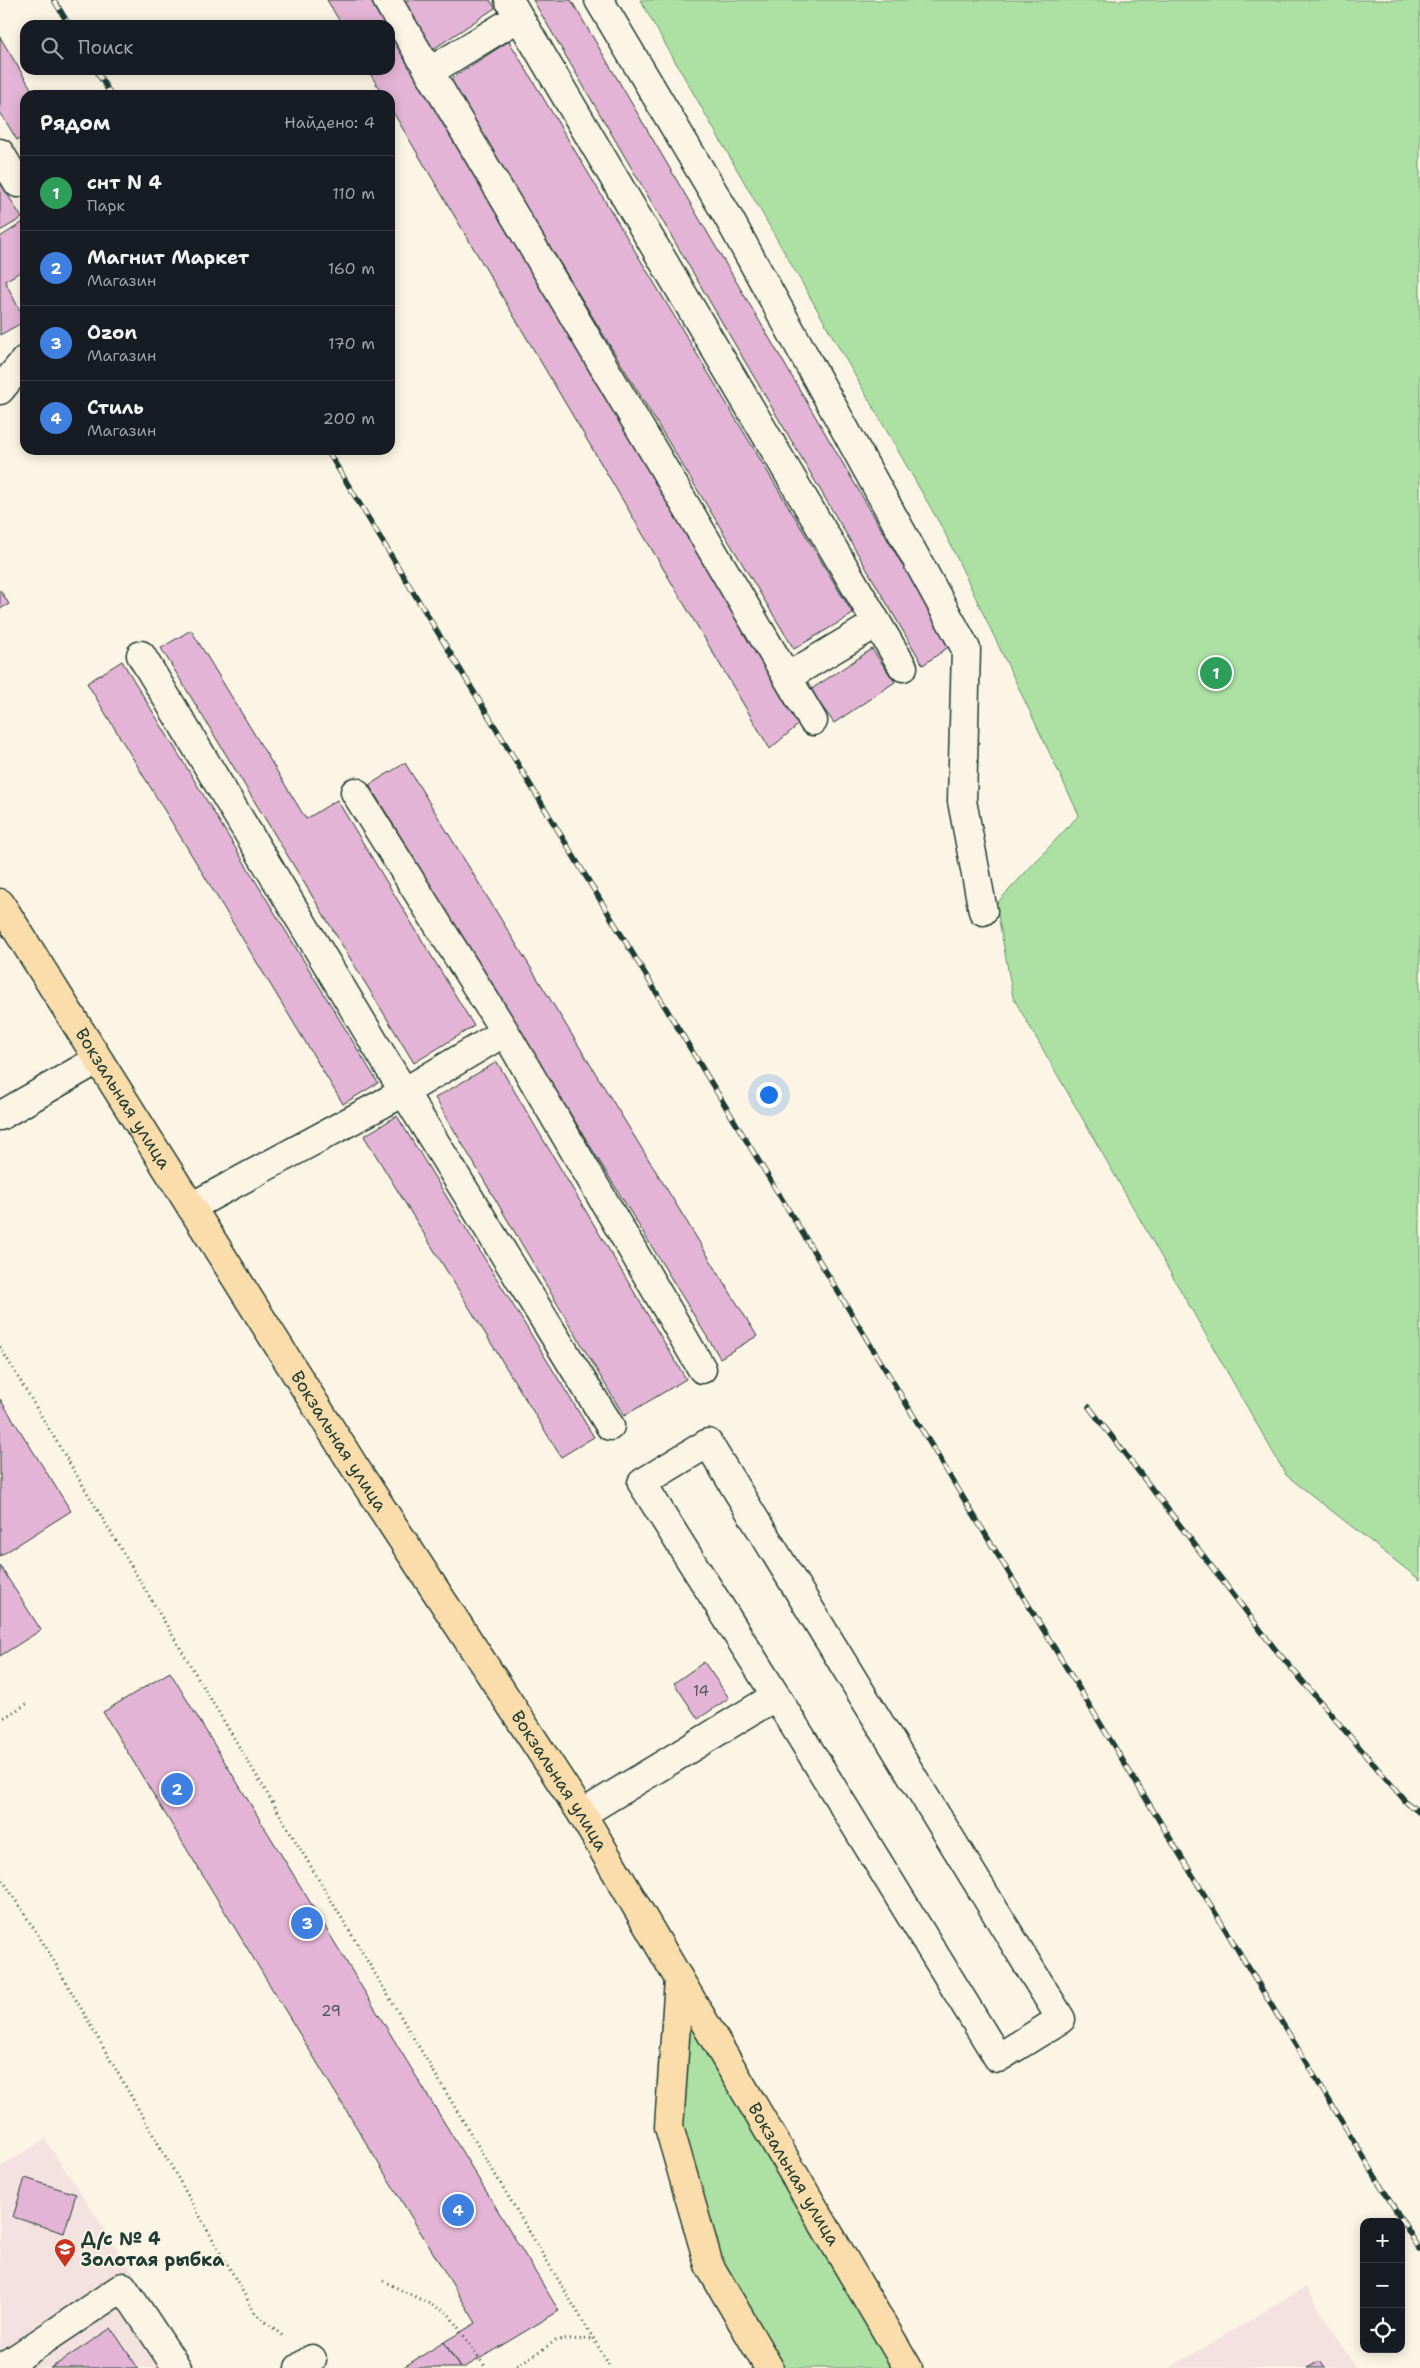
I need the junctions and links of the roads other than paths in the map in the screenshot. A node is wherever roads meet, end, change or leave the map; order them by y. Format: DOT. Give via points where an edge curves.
graph roads {
  1 [pos="387,0"];
  2 [pos="600,0"];
  3 [pos="514,9"];
  4 [pos="430,72"];
  5 [pos="0,153"];
  6 [pos="20,182"];
  7 [pos="20,366"];
  8 [pos="0,390"];
  9 [pos="877,624"];
  10 [pos="141,655"];
  11 [pos="903,667"];
  12 [pos="787,677"];
  13 [pos="813,721"];
  14 [pos="355,792"];
  15 [pos="0,903"];
  16 [pos="983,911"];
  17 [pos="505,1032"];
  18 [pos="97,1060"];
  19 [pos="404,1092"];
  20 [pos="0,1116"];
  21 [pos="191,1207"];
  22 [pos="702,1369"];
  23 [pos="610,1426"];
  24 [pos="776,1696"];
  25 [pos="582,1814"];
  26 [pos="679,1980"];
  27 [pos="2,2368"];
  28 [pos="177,2368"];
  29 [pos="770,2368"];
  30 [pos="908,2368"];
  1 -- 4 [label="street"];
  2 -- 16 [label="street" via="727,215 966,649 962,801"];
  3 -- 4 [label="street"];
  3 -- 9 [label="street"];
  4 -- 12 [label="street"];
  5 -- 6 [label="street"];
  7 -- 8 [label="street"];
  9 -- 11 [label="street"];
  9 -- 12 [label="street"];
  10 -- 19 [label="street"];
  12 -- 13 [label="street"];
  14 -- 17 [label="street"];
  15 -- 18 [label="main road, Вокзальная улица"];
  17 -- 19 [label="street"];
  17 -- 22 [label="street"];
  18 -- 20 [label="street"];
  18 -- 21 [label="main road, Вокзальная улица"];
  19 -- 21 [label="street"];
  19 -- 23 [label="street"];
  21 -- 25 [label="main road, Вокзальная улица" via="354,1466"];
  24 -- 24 [label="street" via="998,2058 1061,2019 708,1443 642,1483"];
  24 -- 25 [label="street"];
  25 -- 26 [label="main road, Вокзальная улица"];
  26 -- 29 [label="main road" via="669,2127 709,2265"];
  26 -- 30 [label="main road, Вокзальная улица"];
  27 -- 28 [label="street" via="123,2287"];
}
